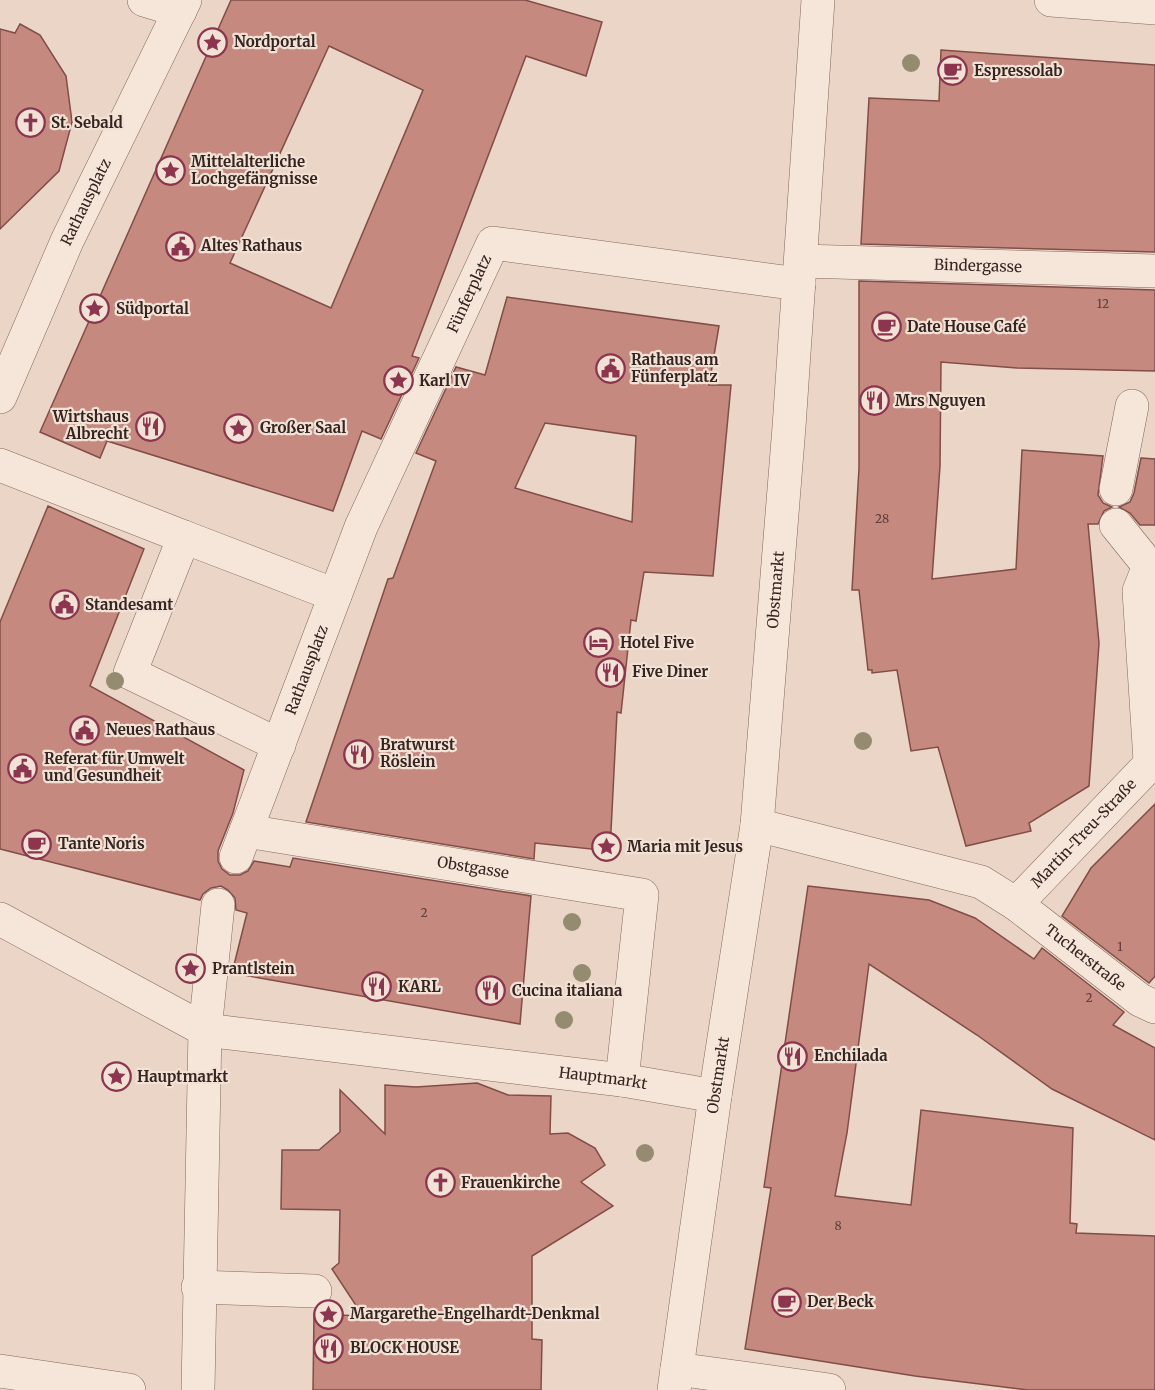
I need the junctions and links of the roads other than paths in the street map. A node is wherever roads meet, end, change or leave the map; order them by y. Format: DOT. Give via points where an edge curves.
graph roads {
  1 [pos="144,0"];
  2 [pos="818,0"];
  3 [pos="1052,0"];
  4 [pos="182,6"];
  5 [pos="1155,8"];
  6 [pos="1155,271"];
  7 [pos="800,272"];
  8 [pos="0,397"];
  9 [pos="1132,406"];
  10 [pos="0,465"];
  11 [pos="1116,489"];
  12 [pos="1116,525"];
  13 [pos="361,527"];
  14 [pos="184,537"];
  15 [pos="1152,565"];
  16 [pos="335,595"];
  17 [pos="279,744"];
  18 [pos="1153,760"];
  19 [pos="757,825"];
  20 [pos="303,841"];
  21 [pos="218,904"];
  22 [pos="1016,904"];
  23 [pos="0,919"];
  24 [pos="1155,1007"];
  25 [pos="219,1032"];
  26 [pos="622,1080"];
  27 [pos="715,1096"];
  28 [pos="198,1287"];
  29 [pos="315,1291"];
  30 [pos="0,1371"];
  31 [pos="676,1380"];
  32 [pos="129,1390"];
  33 [pos="198,1390"];
  34 [pos="830,1390"];
  1 -- 4 [label="street, Rathausplatz"];
  2 -- 7 [label="street"];
  3 -- 5 [label="street"];
  4 -- 8 [label="street, Rathausplatz" via="67,241"];
  6 -- 7 [label="street, Bindergasse"];
  7 -- 13 [label="street, Fünferplatz" via="493,243"];
  7 -- 19 [label="street, Obstmarkt"];
  9 -- 11 [label="street"];
  10 -- 14 [label="street"];
  12 -- 15 [label="street"];
  13 -- 16 [label="street, Rathausplatz"];
  14 -- 16 [label="street"];
  14 -- 17 [label="street" via="130,673"];
  15 -- 18 [label="street, Martin-Treu-Straße" via="1139,591"];
  16 -- 17 [label="street, Rathausplatz"];
  17 -- 20 [label="street, Rathausplatz" via="241,844"];
  18 -- 22 [label="street, Martin-Treu-Straße"];
  19 -- 22 [label="street" via="981,882"];
  19 -- 27 [label="street, Obstmarkt"];
  20 -- 26 [label="street, Obstgasse" via="642,895"];
  21 -- 25 [label="street"];
  22 -- 24 [label="street, Tucherstraße" via="1140,1000"];
  23 -- 25 [label="street, Hauptmarkt"];
  25 -- 26 [label="street, Hauptmarkt"];
  25 -- 28 [label="street"];
  26 -- 27 [label="street, Hauptmarkt"];
  27 -- 31 [label="street, Obstmarkt"];
  28 -- 29 [label="street"];
  28 -- 33 [label="street"];
  30 -- 32 [label="street"];
  31 -- 34 [label="street"];
}
